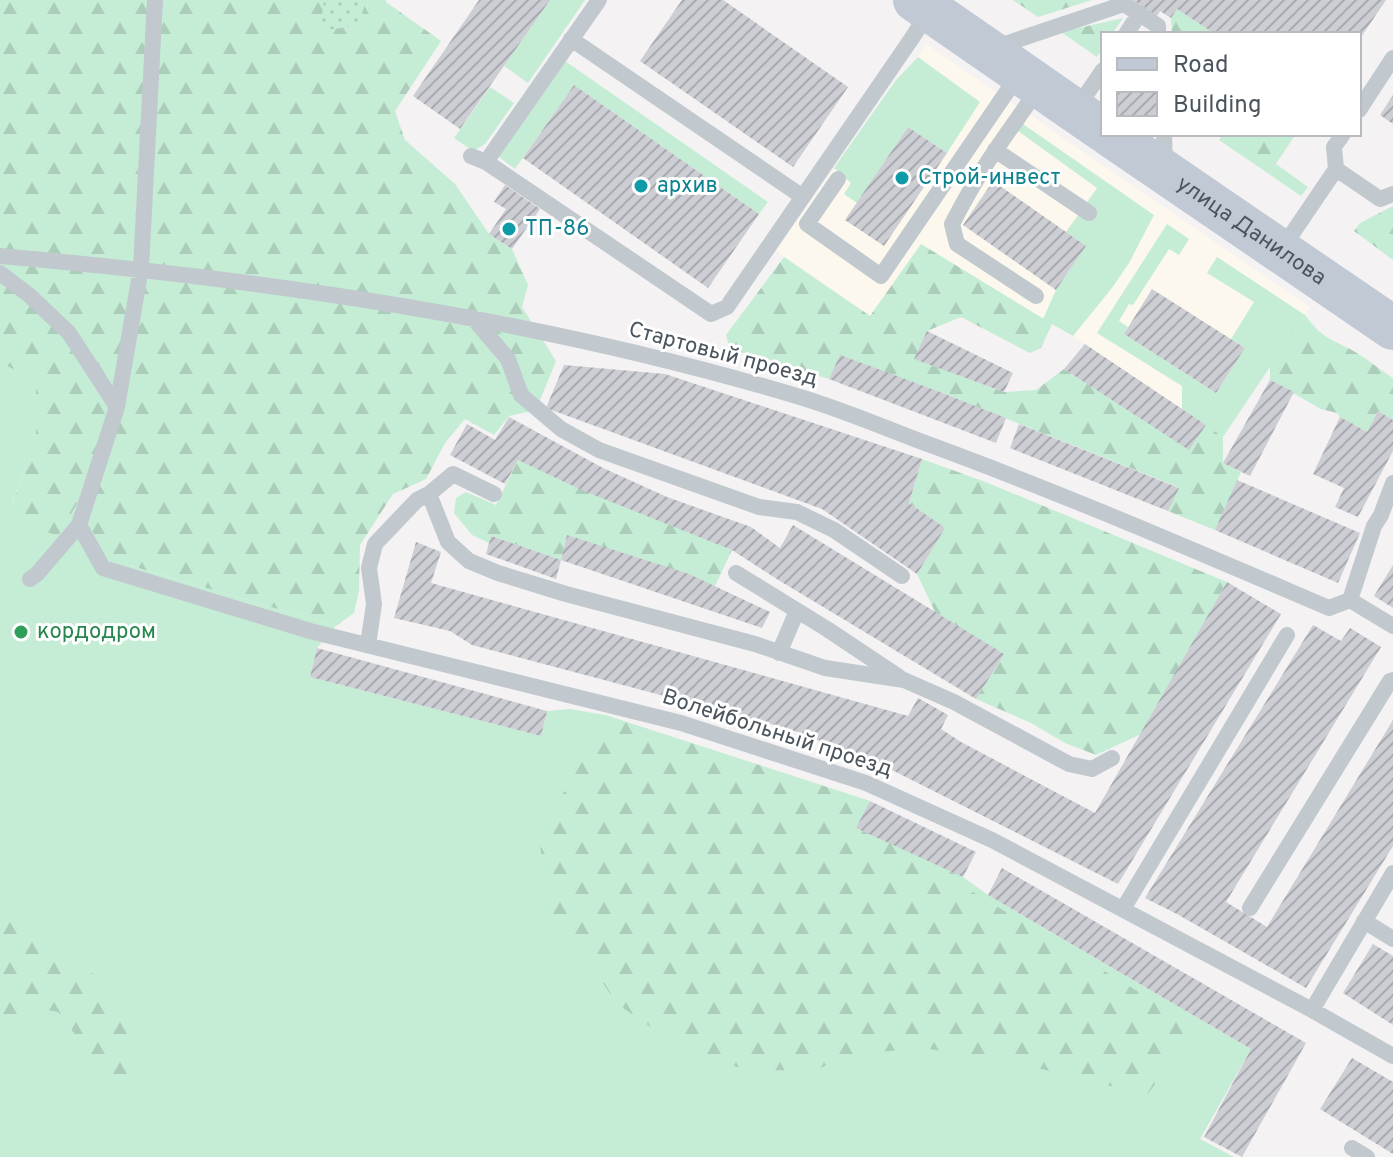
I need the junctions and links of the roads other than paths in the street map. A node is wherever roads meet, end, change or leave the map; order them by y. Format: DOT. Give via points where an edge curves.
graph roads {
  1 [pos="155,0"];
  2 [pos="599,0"];
  3 [pos="922,5"];
  4 [pos="1140,13"];
  5 [pos="1127,32"];
  6 [pos="1158,32"];
  7 [pos="571,39"];
  8 [pos="1393,58"];
  9 [pos="1016,69"];
  10 [pos="1101,86"];
  11 [pos="1361,107"];
  12 [pos="1096,125"];
  13 [pos="1123,136"];
  14 [pos="1342,136"];
  15 [pos="995,150"];
  16 [pos="1164,153"];
  17 [pos="1336,169"];
  18 [pos="838,179"];
  19 [pos="1393,194"];
  20 [pos="803,197"];
  21 [pos="1089,213"];
  22 [pos="1280,251"];
  23 [pos="0,256"];
  24 [pos="141,268"];
  25 [pos="0,273"];
  26 [pos="1036,296"];
  27 [pos="473,318"];
  28 [pos="1393,328"];
  29 [pos="117,407"];
  30 [pos="1393,483"];
  31 [pos="429,494"];
  32 [pos="494,494"];
  33 [pos="1387,519"];
  34 [pos="79,525"];
  35 [pos="736,573"];
  36 [pos="902,576"];
  37 [pos="30,579"];
  38 [pos="1350,600"];
  39 [pos="797,611"];
  40 [pos="1393,626"];
  41 [pos="1287,635"];
  42 [pos="368,645"];
  43 [pos="779,653"];
  44 [pos="904,680"];
  45 [pos="1393,680"];
  46 [pos="1112,758"];
  47 [pos="1393,873"];
  48 [pos="1250,908"];
  49 [pos="1123,909"];
  50 [pos="1364,921"];
  51 [pos="1393,939"];
  52 [pos="1312,1010"];
  53 [pos="1393,1056"];
  54 [pos="1352,1148"];
  55 [pos="1367,1157"];
  1 -- 24 [label="lane"];
  2 -- 7 [label="lane"];
  3 -- 9 [label="street, улица Данилова"];
  3 -- 20 [label="lane"];
  4 -- 5 [label="lane"];
  4 -- 6 [label="lane" via="1158,26"];
  4 -- 9 [label="lane" via="1124,4"];
  7 -- 20 [label="lane"];
  7 -- 20 [label="lane" via="479,159 711,314 727,307"];
  8 -- 11 [label="lane"];
  9 -- 12 [label="street, улица Данилова"];
  9 -- 15 [label="lane" via="1021,116"];
  9 -- 18 [label="lane" via="881,276 807,224"];
  10 -- 12 [label="lane"];
  13 -- 16 [label="street, улица Данилова"];
  14 -- 17 [label="lane" via="1334,147"];
  15 -- 21 [label="lane"];
  15 -- 26 [label="lane" via="952,224 957,244"];
  16 -- 22 [label="street, улица Данилова"];
  17 -- 19 [label="lane" via="1380,199"];
  17 -- 22 [label="lane"];
  22 -- 28 [label="street, улица Данилова"];
  23 -- 24 [label="lane, Стартовый проезд"];
  24 -- 27 [label="lane, Стартовый проезд"];
  24 -- 29 [label="lane"];
  25 -- 29 [label="lane" via="69,333"];
  27 -- 36 [label="lane" via="508,359 521,395 561,429 599,450 759,507 797,512"];
  27 -- 38 [label="lane, Стартовый проезд" via="666,360 804,398 990,466 1329,608"];
  29 -- 34 [label="lane"];
  30 -- 33 [label="lane"];
  31 -- 32 [label="lane" via="453,474"];
  31 -- 42 [label="lane" via="375,544 369,568 374,604"];
  31 -- 43 [label="lane" via="448,542 469,561 566,594"];
  33 -- 38 [label="lane" via="1374,526"];
  34 -- 37 [label="lane"];
  34 -- 42 [label="lane, Волейбольный проезд" via="103,568"];
  35 -- 39 [label="lane"];
  38 -- 40 [label="lane"];
  39 -- 43 [label="lane"];
  39 -- 44 [label="lane"];
  41 -- 49 [label="lane"];
  42 -- 49 [label="lane, Волейбольный проезд" via="681,723 866,783 992,840"];
  43 -- 44 [label="lane" via="825,668"];
  44 -- 46 [label="lane" via="1069,764 1092,769"];
  45 -- 48 [label="lane"];
  47 -- 50 [label="lane"];
  49 -- 52 [label="lane, Волейбольный проезд"];
  50 -- 51 [label="lane"];
  50 -- 52 [label="lane"];
  52 -- 53 [label="lane, Волейбольный проезд"];
  54 -- 55 [label="lane"];
}
